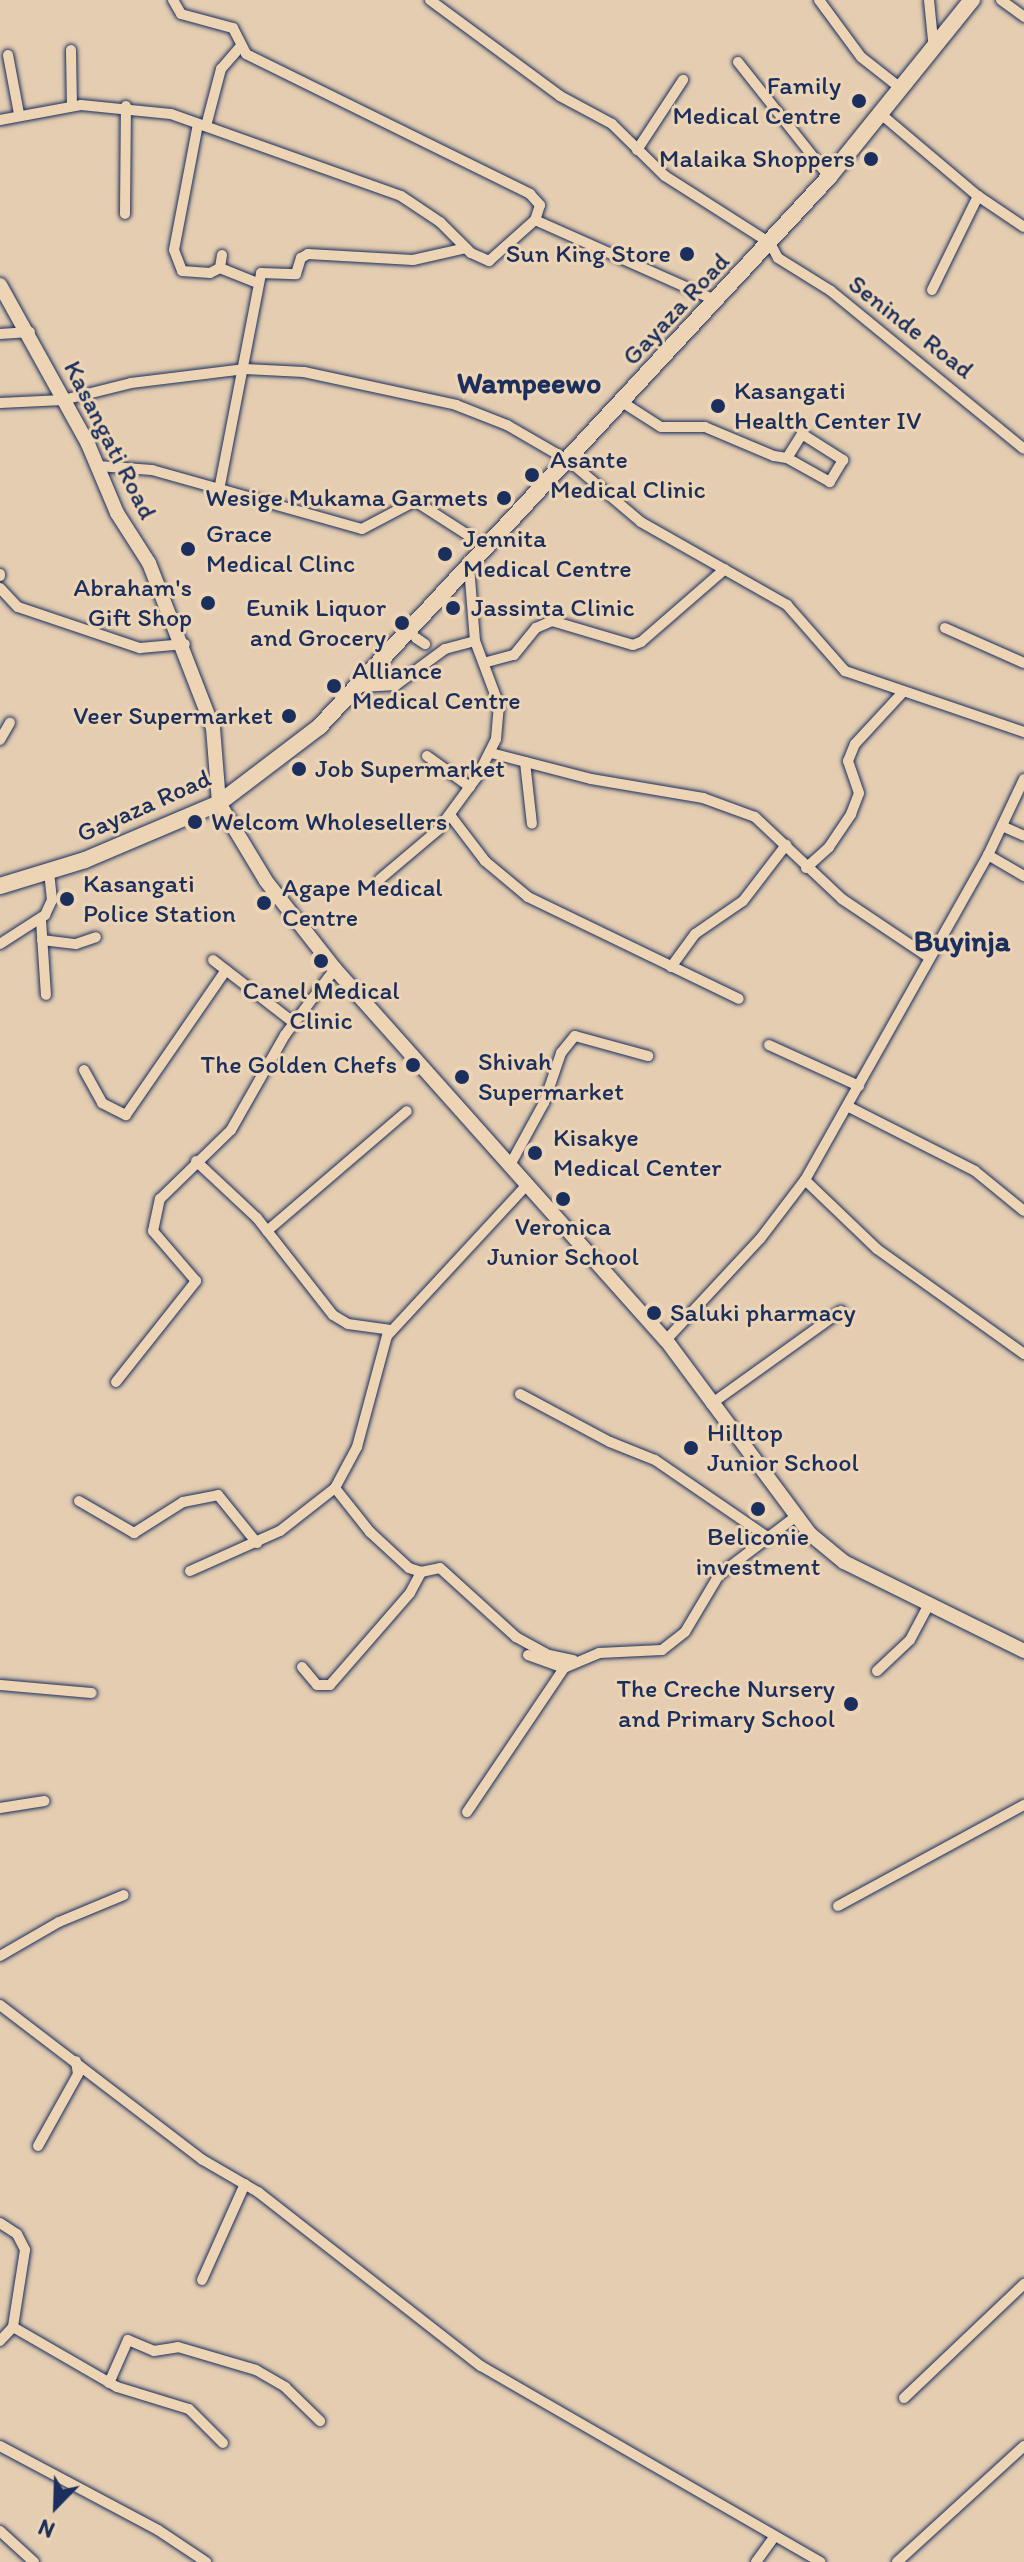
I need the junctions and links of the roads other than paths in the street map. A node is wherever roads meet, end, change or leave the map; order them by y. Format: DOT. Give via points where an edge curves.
graph roads {
  1 [pos="173,0"];
  2 [pos="430,0"];
  3 [pos="819,0"];
  4 [pos="929,0"];
  5 [pos="972,0"];
  6 [pos="1001,0"];
  7 [pos="1024,17"];
  8 [pos="239,48"];
  9 [pos="71,50"];
  10 [pos="934,50"];
  11 [pos="8,55"];
  12 [pos="738,62"];
  13 [pos="683,80"];
  14 [pos="903,90"];
  15 [pos="72,106"];
  16 [pos="126,106"];
  17 [pos="19,114"];
  18 [pos="882,115"];
  19 [pos="0,120"];
  20 [pos="202,125"];
  21 [pos="637,150"];
  22 [pos="829,177"];
  23 [pos="978,196"];
  24 [pos="125,214"];
  25 [pos="535,220"];
  26 [pos="1024,227"];
  27 [pos="770,243"];
  28 [pos="466,248"];
  29 [pos="222,255"];
  30 [pos="220,268"];
  31 [pos="255,282"];
  32 [pos="0,285"];
  33 [pos="932,290"];
  34 [pos="717,301"];
  35 [pos="30,332"];
  36 [pos="0,334"];
  37 [pos="245,369"];
  38 [pos="63,400"];
  39 [pos="622,402"];
  40 [pos="0,403"];
  41 [pos="1024,449"];
  42 [pos="787,458"];
  43 [pos="569,461"];
  44 [pos="98,466"];
  45 [pos="219,490"];
  46 [pos="471,537"];
  47 [pos="469,566"];
  48 [pos="725,569"];
  49 [pos="0,588"];
  50 [pos="945,628"];
  51 [pos="475,641"];
  52 [pos="185,644"];
  53 [pos="487,662"];
  54 [pos="1024,663"];
  55 [pos="359,687"];
  56 [pos="903,692"];
  57 [pos="10,723"];
  58 [pos="1024,732"];
  59 [pos="0,740"];
  60 [pos="491,753"];
  61 [pos="427,756"];
  62 [pos="525,762"];
  63 [pos="1024,779"];
  64 [pos="470,787"];
  65 [pos="219,803"];
  66 [pos="450,815"];
  67 [pos="532,824"];
  68 [pos="1002,826"];
  69 [pos="1024,836"];
  70 [pos="786,845"];
  71 [pos="988,855"];
  72 [pos="806,868"];
  73 [pos="49,871"];
  74 [pos="1024,876"];
  75 [pos="380,879"];
  76 [pos="0,886"];
  77 [pos="41,920"];
  78 [pos="96,937"];
  79 [pos="42,940"];
  80 [pos="0,944"];
  81 [pos="927,956"];
  82 [pos="213,960"];
  83 [pos="671,967"];
  84 [pos="335,969"];
  85 [pos="226,970"];
  86 [pos="46,995"];
  87 [pos="739,999"];
  88 [pos="293,1022"];
  89 [pos="769,1045"];
  90 [pos="648,1056"];
  91 [pos="84,1070"];
  92 [pos="859,1086"];
  93 [pos="849,1107"];
  94 [pos="407,1111"];
  95 [pos="196,1161"];
  96 [pos="510,1165"];
  97 [pos="805,1180"];
  98 [pos="528,1184"];
  99 [pos="1024,1211"];
  100 [pos="267,1231"];
  101 [pos="841,1311"];
  102 [pos="391,1330"];
  103 [pos="666,1340"];
  104 [pos="1024,1354"];
  105 [pos="116,1382"];
  106 [pos="520,1394"];
  107 [pos="711,1404"];
  108 [pos="335,1488"];
  109 [pos="79,1501"];
  110 [pos="795,1517"];
  111 [pos="769,1538"];
  112 [pos="257,1543"];
  113 [pos="190,1571"];
  114 [pos="421,1572"];
  115 [pos="928,1606"];
  116 [pos="1024,1651"];
  117 [pos="528,1655"];
  118 [pos="568,1664"];
  119 [pos="302,1667"];
  120 [pos="877,1671"];
  121 [pos="0,1685"];
  122 [pos="92,1693"];
  123 [pos="44,1801"];
  124 [pos="1024,1805"];
  125 [pos="0,1808"];
  126 [pos="467,1812"];
  127 [pos="124,1895"];
  128 [pos="838,1906"];
  129 [pos="0,1956"];
  130 [pos="0,2005"];
  131 [pos="76,2061"];
  132 [pos="38,2146"];
  133 [pos="245,2184"];
  134 [pos="0,2223"];
  135 [pos="202,2280"];
  136 [pos="1024,2284"];
  137 [pos="13,2327"];
  138 [pos="0,2341"];
  139 [pos="109,2383"];
  140 [pos="904,2398"];
  141 [pos="320,2421"];
  142 [pos="223,2443"];
  143 [pos="0,2446"];
  144 [pos="1024,2446"];
  145 [pos="0,2531"];
  146 [pos="775,2536"];
  147 [pos="34,2562"];
  148 [pos="206,2562"];
  149 [pos="756,2562"];
  150 [pos="820,2562"];
  151 [pos="897,2562"];
  1 -- 8 [label="street" via="181,14 233,28"];
  2 -- 21 [label="street, Seninde Road" via="560,96 612,124"];
  3 -- 14 [label="street" via="861,57"];
  4 -- 10 [label="street"];
  5 -- 10 [label="main road, Gayaza Road"];
  6 -- 7 [label="street"];
  8 -- 20 [label="street" via="221,69"];
  8 -- 25 [label="street" via="530,194 540,205"];
  9 -- 15 [label="street"];
  10 -- 14 [label="main road, Gayaza Road"];
  11 -- 17 [label="street"];
  12 -- 22 [label="street"];
  13 -- 21 [label="street"];
  14 -- 18 [label="main road, Gayaza Road"];
  15 -- 16 [label="street"];
  15 -- 17 [label="street"];
  16 -- 20 [label="street"];
  16 -- 24 [label="street"];
  17 -- 19 [label="street"];
  18 -- 22 [label="main road, Gayaza Road"];
  18 -- 23 [label="street"];
  20 -- 28 [label="street" via="401,196 440,222"];
  20 -- 30 [label="street" via="174,250 182,271"];
  21 -- 27 [label="street, Seninde Road" via="690,194"];
  22 -- 27 [label="main road, Gayaza Road"];
  23 -- 26 [label="street"];
  23 -- 33 [label="street"];
  25 -- 28 [label="street" via="514,235 496,260 481,259"];
  25 -- 34 [label="street"];
  27 -- 34 [label="main road, Gayaza Road"];
  27 -- 41 [label="street, Seninde Road" via="778,258 831,291"];
  28 -- 31 [label="street" via="413,260 308,254 296,274 266,271"];
  29 -- 30 [label="street"];
  30 -- 31 [label="street"];
  31 -- 37 [label="street"];
  32 -- 35 [label="street, Kasangati Road"];
  34 -- 39 [label="main road, Gayaza Road"];
  35 -- 36 [label="street"];
  35 -- 38 [label="street, Kasangati Road"];
  37 -- 38 [label="street" via="131,383"];
  37 -- 43 [label="street" via="304,372 456,405 507,425"];
  37 -- 45 [label="street"];
  38 -- 40 [label="street"];
  38 -- 44 [label="street, Kasangati Road"];
  39 -- 42 [label="street" via="661,427 705,427 748,449"];
  39 -- 43 [label="main road, Gayaza Road"];
  42 -- 42 [label="street" via="802,434 843,460 830,482"];
  43 -- 47 [label="main road, Gayaza Road"];
  43 -- 48 [label="street" via="641,522"];
  44 -- 45 [label="street" via="152,470"];
  44 -- 52 [label="street, Kasangati Road"];
  45 -- 46 [label="street" via="362,529 415,501"];
  47 -- 51 [label="street"];
  47 -- 55 [label="main road, Gayaza Road"];
  48 -- 53 [label="street" via="641,642 633,645 552,621 536,628 514,655"];
  48 -- 56 [label="street" via="787,605 845,671"];
  49 -- 52 [label="street" via="18,607 140,648"];
  50 -- 54 [label="street"];
  51 -- 53 [label="street"];
  51 -- 55 [label="street" via="445,649 396,685"];
  52 -- 65 [label="street, Kasangati Road" via="213,728"];
  53 -- 60 [label="street" via="500,721"];
  55 -- 65 [label="main road, Gayaza Road" via="299,744"];
  56 -- 58 [label="street"];
  56 -- 72 [label="street" via="855,744 848,761 859,793 851,814 829,847"];
  57 -- 59 [label="street"];
  60 -- 62 [label="street"];
  60 -- 64 [label="street"];
  61 -- 64 [label="street"];
  62 -- 67 [label="street"];
  62 -- 70 [label="street" via="703,798 755,817"];
  63 -- 68 [label="street"];
  64 -- 66 [label="street"];
  65 -- 73 [label="main road, Gayaza Road"];
  65 -- 84 [label="street" via="266,881"];
  66 -- 75 [label="street"];
  66 -- 83 [label="street" via="485,861 528,897"];
  68 -- 69 [label="street"];
  68 -- 71 [label="street"];
  70 -- 72 [label="street"];
  70 -- 83 [label="street" via="743,901 695,934"];
  71 -- 74 [label="street"];
  71 -- 81 [label="street"];
  72 -- 81 [label="street"];
  73 -- 76 [label="main road, Gayaza Road"];
  73 -- 77 [label="street" via="52,900"];
  77 -- 79 [label="street"];
  77 -- 80 [label="street"];
  78 -- 79 [label="street" via="76,944"];
  79 -- 86 [label="street"];
  81 -- 92 [label="street"];
  82 -- 85 [label="street"];
  83 -- 87 [label="street"];
  84 -- 88 [label="street"];
  84 -- 96 [label="street"];
  85 -- 88 [label="street"];
  85 -- 91 [label="street" via="126,1115 102,1103"];
  88 -- 95 [label="street" via="245,1110"];
  89 -- 92 [label="street"];
  90 -- 96 [label="street" via="575,1036 561,1053 544,1103"];
  92 -- 93 [label="street"];
  93 -- 97 [label="street"];
  93 -- 99 [label="street" via="975,1171"];
  94 -- 100 [label="street"];
  95 -- 100 [label="street"];
  95 -- 105 [label="street" via="160,1199 153,1219 158,1238 195,1276 194,1288"];
  96 -- 98 [label="street"];
  97 -- 103 [label="street" via="760,1239"];
  97 -- 104 [label="street" via="877,1249"];
  98 -- 102 [label="street"];
  98 -- 103 [label="street"];
  100 -- 102 [label="street" via="333,1315 348,1324"];
  101 -- 107 [label="street"];
  102 -- 108 [label="street" via="374,1369 357,1447"];
  103 -- 107 [label="street"];
  106 -- 111 [label="street" via="655,1460"];
  107 -- 110 [label="street"];
  108 -- 112 [label="street"];
  108 -- 114 [label="street" via="370,1532"];
  109 -- 112 [label="street" via="134,1533 183,1502 218,1495"];
  110 -- 111 [label="street"];
  110 -- 115 [label="street" via="844,1562"];
  111 -- 118 [label="street" via="719,1575 685,1632 662,1650 599,1653"];
  112 -- 113 [label="street"];
  114 -- 118 [label="street" via="440,1568 516,1637"];
  114 -- 119 [label="street" via="410,1593 330,1685 317,1685"];
  115 -- 116 [label="street"];
  115 -- 120 [label="street" via="910,1640"];
  117 -- 118 [label="street"];
  118 -- 126 [label="street"];
  121 -- 122 [label="street"];
  123 -- 125 [label="street"];
  124 -- 128 [label="street"];
  127 -- 129 [label="street" via="59,1922"];
  130 -- 131 [label="street"];
  131 -- 132 [label="street" via="78,2074"];
  131 -- 133 [label="street" via="203,2160"];
  133 -- 135 [label="street"];
  133 -- 146 [label="street" via="481,2366"];
  134 -- 137 [label="street" via="17,2234 25,2250"];
  136 -- 140 [label="street"];
  137 -- 138 [label="street"];
  137 -- 139 [label="street"];
  139 -- 141 [label="street" via="128,2340 154,2351 178,2347 256,2370 285,2387"];
  139 -- 142 [label="street" via="189,2409"];
  143 -- 148 [label="street" via="158,2530"];
  144 -- 151 [label="street"];
  145 -- 147 [label="street"];
  146 -- 149 [label="street"];
  146 -- 150 [label="street"];
}
